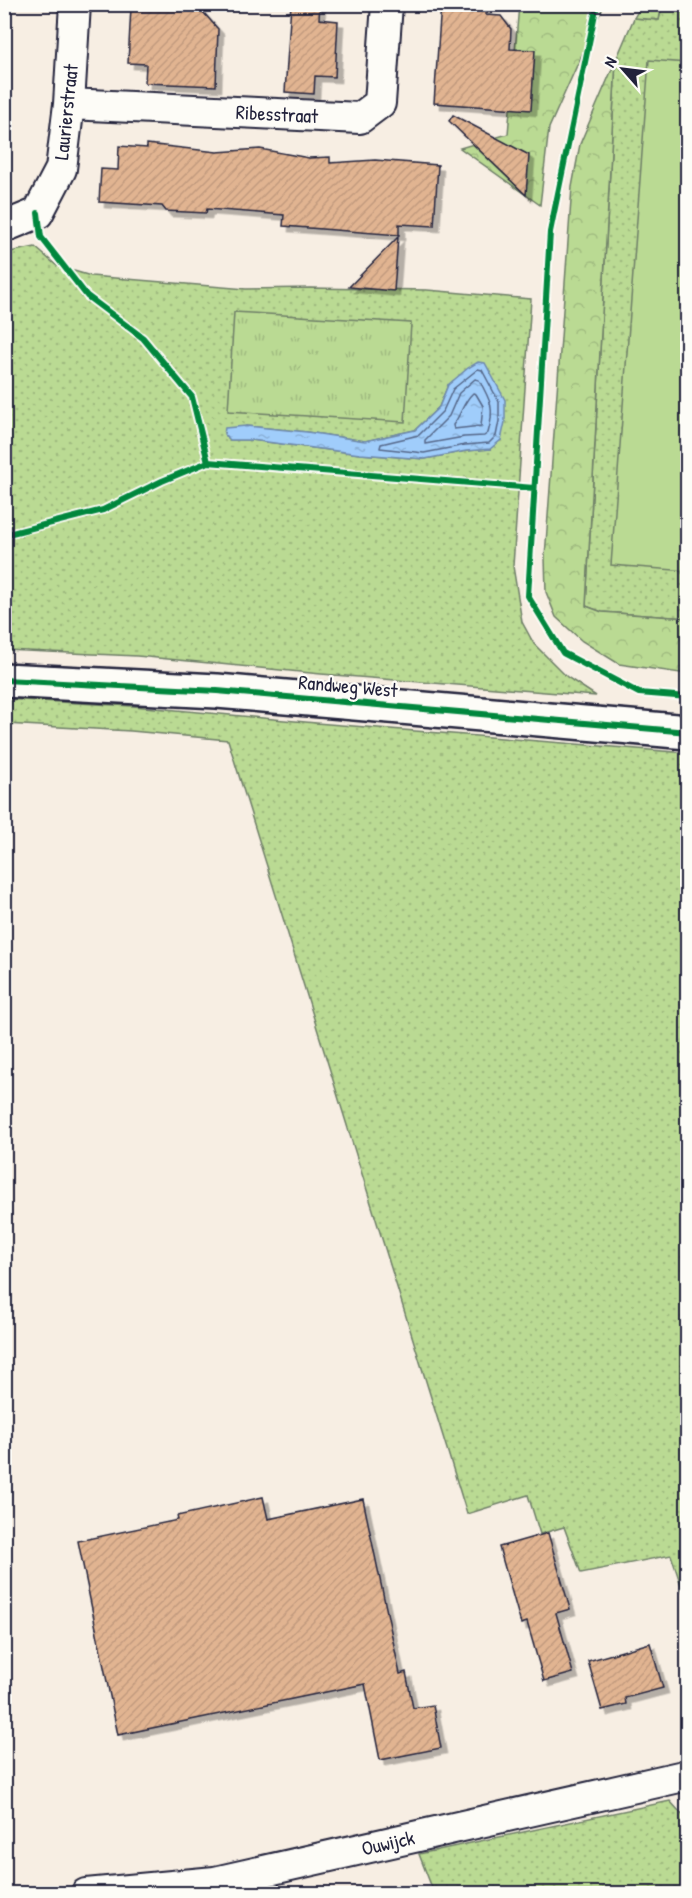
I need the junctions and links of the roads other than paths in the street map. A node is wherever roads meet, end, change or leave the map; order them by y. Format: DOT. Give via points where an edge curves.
graph roads {
  1 [pos="75,4"];
  2 [pos="387,4"];
  3 [pos="69,104"];
  4 [pos="4,227"];
  5 [pos="4,680"];
  6 [pos="687,732"];
  7 [pos="687,1775"];
  8 [pos="86,1893"];
  1 -- 3 [label="street, Laurierstraat"];
  2 -- 3 [label="street, Ribesstraat" via="380,103 360,118"];
  3 -- 4 [label="street, Laurierstraat" via="61,169 38,213"];
  5 -- 6 [label="street, Randweg West" via="217,691"];
  7 -- 8 [label="street, Ouwijck" via="215,1882"];
}
